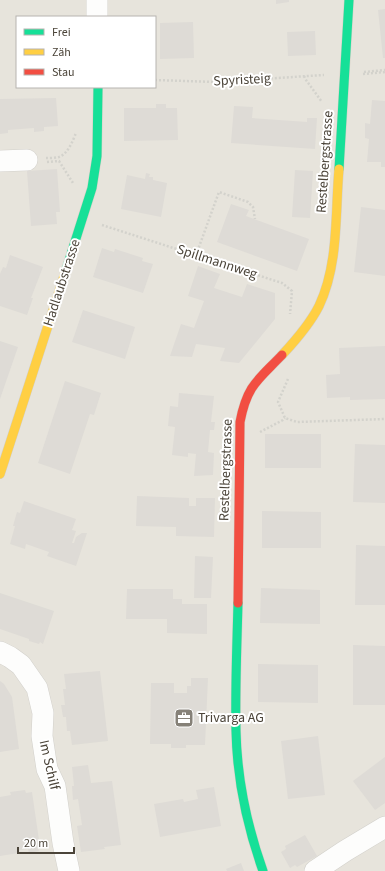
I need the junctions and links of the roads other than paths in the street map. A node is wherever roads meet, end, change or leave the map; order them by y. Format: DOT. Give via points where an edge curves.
graph roads {
  1 [pos="97,0"];
  2 [pos="349,0"];
  3 [pos="97,16"];
  4 [pos="98,88"];
  5 [pos="0,161"];
  6 [pos="36,161"];
  7 [pos="0,474"];
  8 [pos="0,652"];
  9 [pos="385,827"];
  10 [pos="70,871"];
  11 [pos="263,871"];
  12 [pos="315,871"];
  1 -- 3 [label="street"];
  2 -- 11 [label="street, Restelbergstrasse" via="331,268 322,298 313,315 304,330 251,387 240,422 236,731 245,812"];
  4 -- 7 [label="street, Hadlaubstrasse" via="97,156 92,188"];
  5 -- 6 [label="street"];
  8 -- 10 [label="street, Im Schilf" via="20,665 37,688 43,712 42,736 47,769 55,786 63,843"];
  9 -- 12 [label="street"];
}
